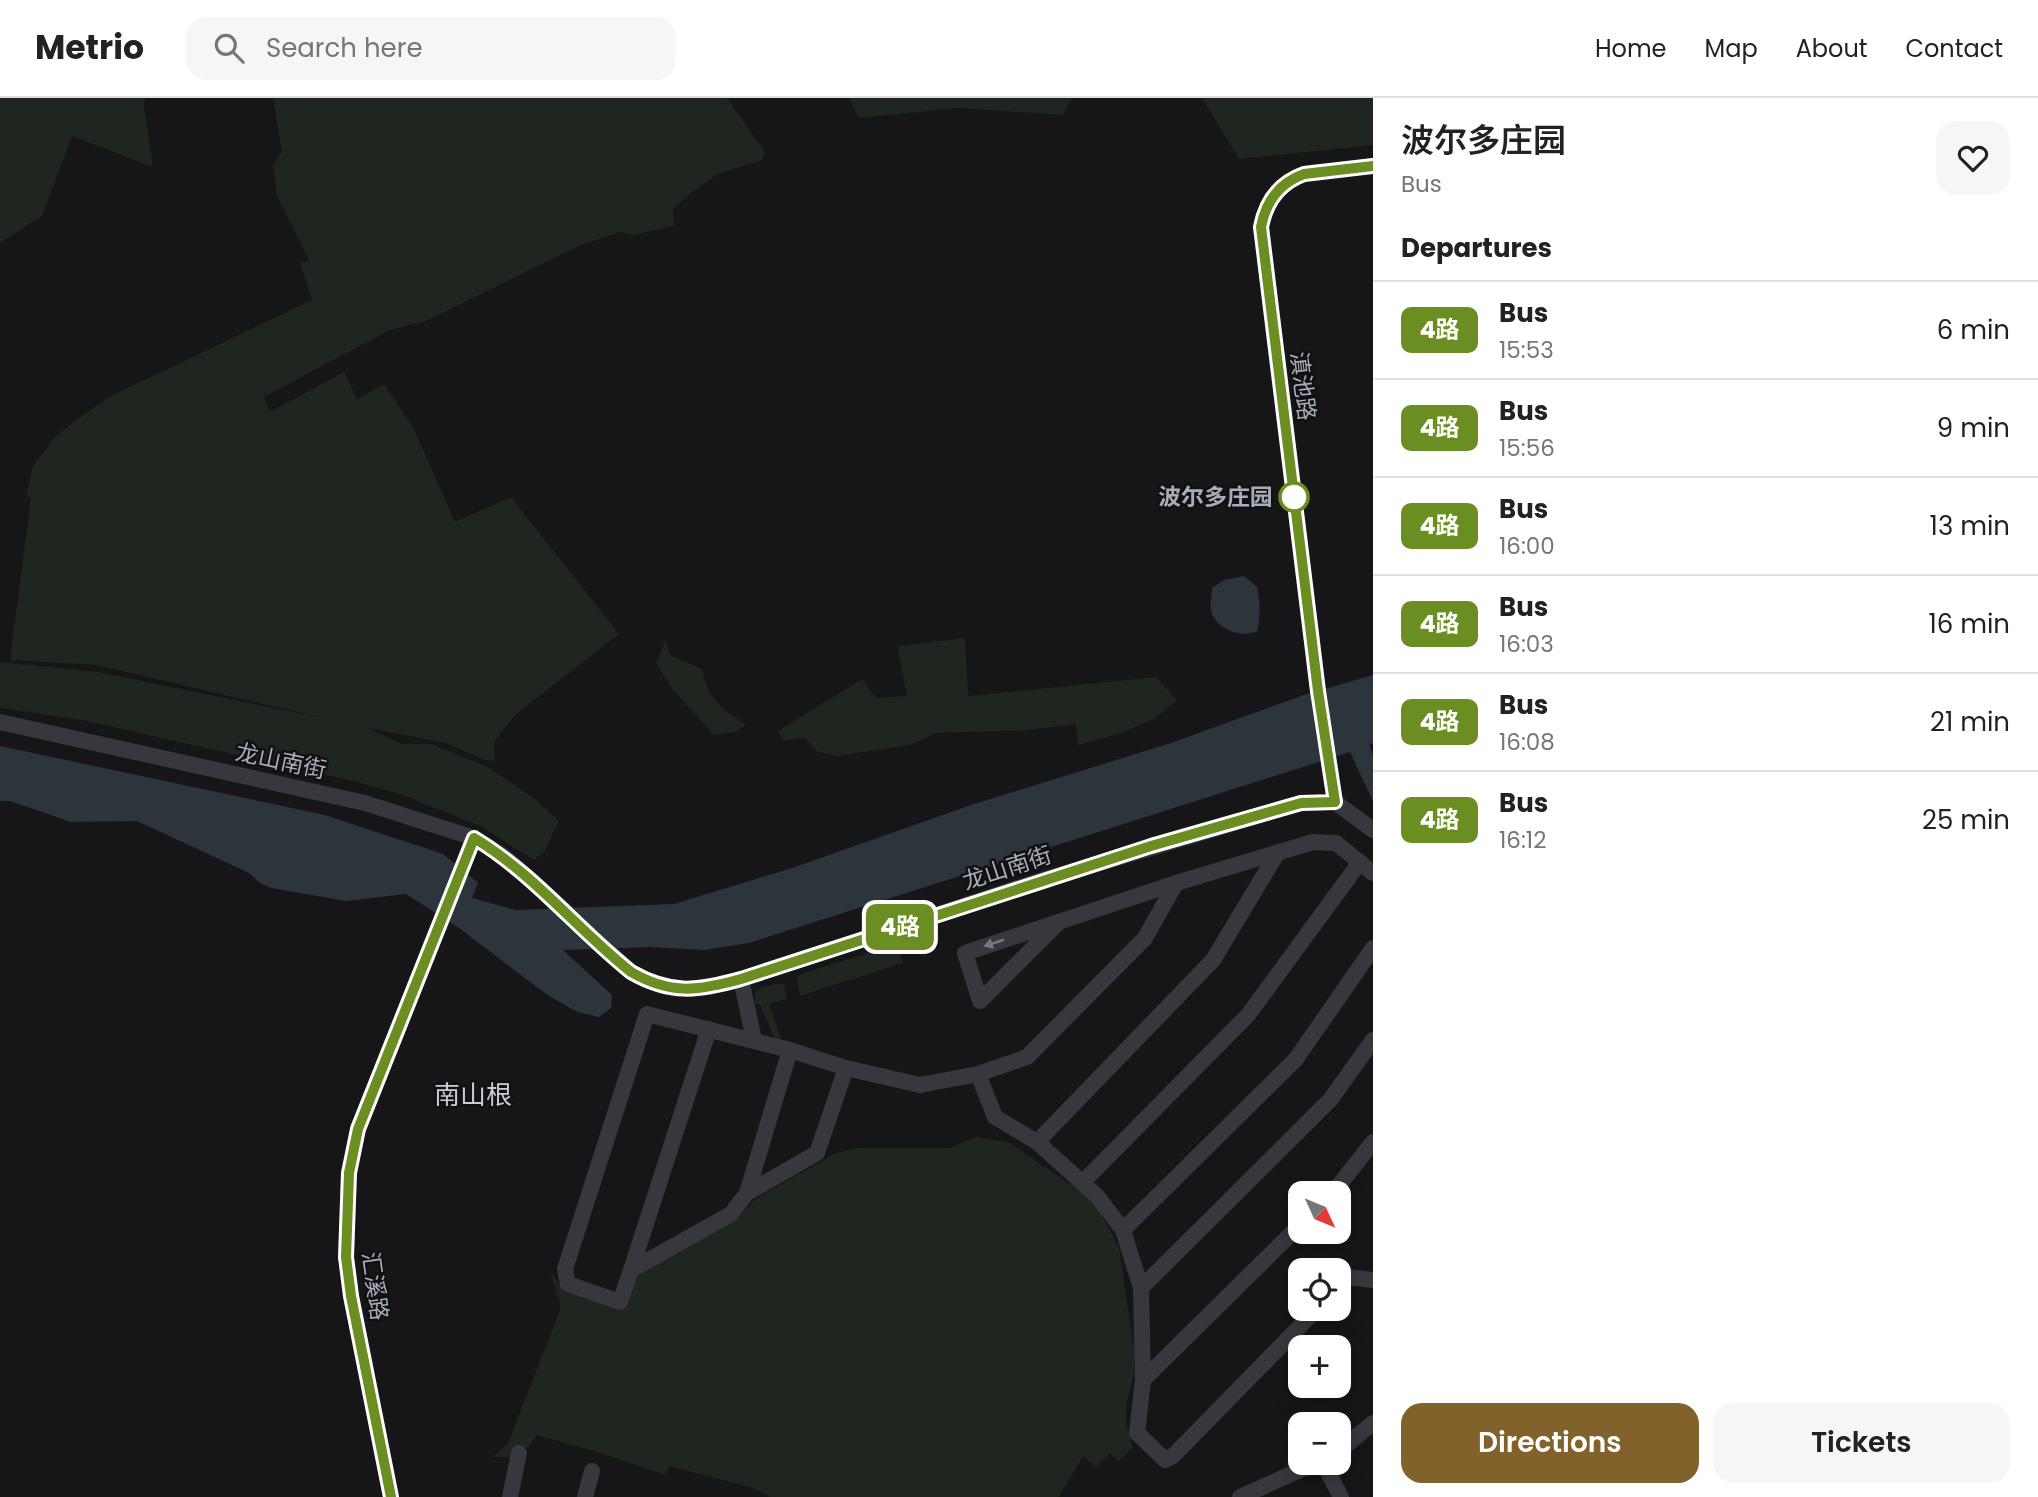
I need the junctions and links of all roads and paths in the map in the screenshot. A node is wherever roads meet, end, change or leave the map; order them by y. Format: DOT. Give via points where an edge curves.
graph roads {
  1 [pos="1373,166"];
  2 [pos="0,722"];
  3 [pos="1335,802"];
  4 [pos="1371,824"];
  5 [pos="474,838"];
  6 [pos="1278,852"];
  7 [pos="1360,862"];
  8 [pos="1373,873"];
  9 [pos="1176,883"];
  10 [pos="1059,922"];
  11 [pos="1373,948"];
  12 [pos="741,979"];
  13 [pos="709,1029"];
  14 [pos="754,1040"];
  15 [pos="1373,1040"];
  16 [pos="790,1049"];
  17 [pos="846,1068"];
  18 [pos="978,1074"];
  19 [pos="1037,1142"];
  20 [pos="1373,1142"];
  21 [pos="1342,1181"];
  22 [pos="1083,1182"];
  23 [pos="747,1193"];
  24 [pos="1123,1230"];
  25 [pos="1288,1237"];
  26 [pos="631,1270"];
  27 [pos="1351,1278"];
  28 [pos="1373,1280"];
  29 [pos="1141,1288"];
  30 [pos="1305,1321"];
  31 [pos="1143,1380"];
  32 [pos="1373,1423"];
  33 [pos="1351,1441"];
  34 [pos="519,1453"];
  35 [pos="592,1471"];
  36 [pos="1289,1475"];
  37 [pos="1329,1475"];
  38 [pos="391,1497"];
  39 [pos="510,1497"];
  40 [pos="585,1497"];
  41 [pos="1240,1497"];
  42 [pos="1341,1497"];
  1 -- 3 [label="street, 滇池路" via="1293,178 1270,200 1261,227"];
  2 -- 5 [label="street, 龙山南街" via="365,803"];
  3 -- 4 [label="street"];
  3 -- 12 [label="street, 龙山南街" via="1301,803 1151,846"];
  5 -- 12 [label="street, 龙山南街" via="536,883 640,977 669,988 708,988"];
  5 -- 38 [label="street, 汇溪路" via="358,1129 348,1186 346,1257 351,1296"];
  6 -- 7 [label="street" via="1313,842 1336,843"];
  6 -- 9 [label="street"];
  6 -- 19 [label="street" via="1213,960"];
  7 -- 8 [label="street"];
  7 -- 22 [label="street" via="1248,1015"];
  9 -- 10 [label="street"];
  9 -- 18 [label="street" via="1144,938 1027,1057"];
  10 -- 10 [label="street, one-way" via="965,953 980,1001 1010,971"];
  11 -- 24 [label="street" via="1296,1059"];
  12 -- 14 [label="street"];
  13 -- 14 [label="street"];
  13 -- 26 [label="street"];
  13 -- 26 [label="street" via="647,1014 565,1269 568,1284 620,1302"];
  14 -- 16 [label="street"];
  15 -- 29 [label="street" via="1330,1100"];
  16 -- 17 [label="street"];
  16 -- 23 [label="street"];
  17 -- 18 [label="street" via="920,1085"];
  17 -- 23 [label="street" via="817,1153"];
  18 -- 19 [label="street" via="995,1117"];
  19 -- 22 [label="street"];
  20 -- 21 [label="street"];
  22 -- 24 [label="street"];
  23 -- 26 [label="street" via="731,1214"];
  24 -- 29 [label="street"];
  25 -- 31 [label="street"];
  27 -- 28 [label="street"];
  29 -- 31 [label="street"];
  30 -- 31 [label="street" via="1165,1460 1137,1433"];
  32 -- 33 [label="street"];
  34 -- 39 [label="street"];
  35 -- 40 [label="street"];
  36 -- 41 [label="street"];
  37 -- 42 [label="street"];
}
